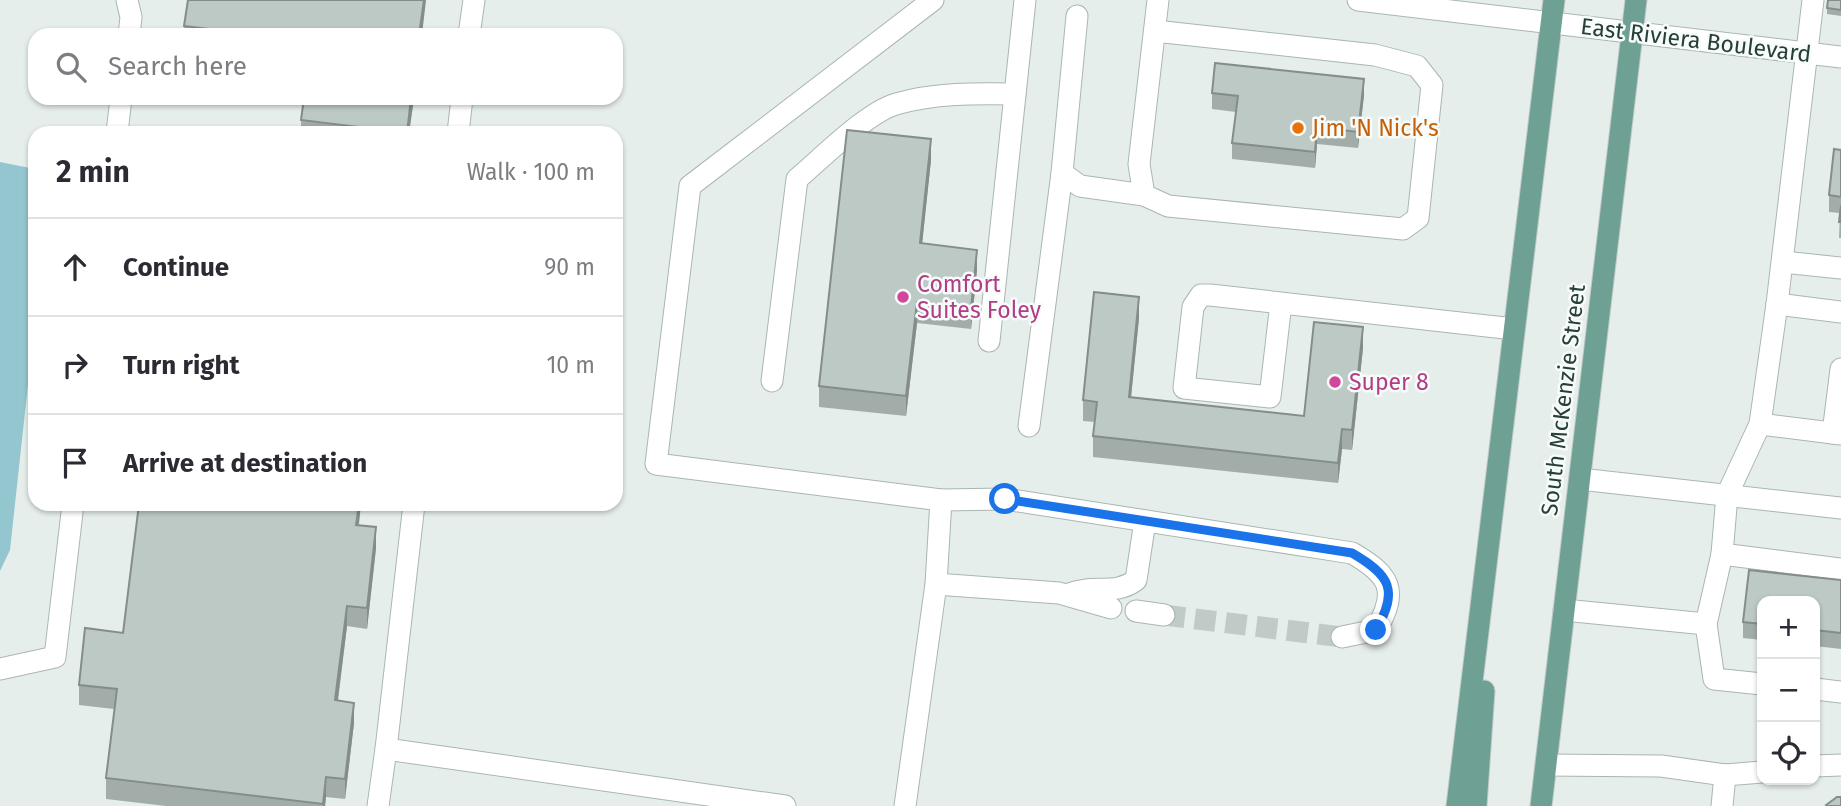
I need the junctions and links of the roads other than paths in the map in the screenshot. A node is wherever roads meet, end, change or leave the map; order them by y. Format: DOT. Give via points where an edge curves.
graph roads {
  1 [pos="127,0"];
  2 [pos="474,0"];
  3 [pos="933,0"];
  4 [pos="1025,0"];
  5 [pos="1158,0"];
  6 [pos="1358,0"];
  7 [pos="1554,0"];
  8 [pos="1636,0"];
  9 [pos="1813,0"];
  10 [pos="1431,4"];
  11 [pos="1077,16"];
  12 [pos="1551,23"];
  13 [pos="130,28"];
  14 [pos="470,28"];
  15 [pos="1633,31"];
  16 [pos="1155,32"];
  17 [pos="1809,53"];
  18 [pos="1841,57"];
  19 [pos="1015,94"];
  20 [pos="120,105"];
  21 [pos="461,105"];
  22 [pos="118,126"];
  23 [pos="459,126"];
  24 [pos="1062,173"];
  25 [pos="1144,195"];
  26 [pos="1783,262"];
  27 [pos="1841,268"];
  28 [pos="1281,303"];
  29 [pos="1777,304"];
  30 [pos="1841,312"];
  31 [pos="1514,329"];
  32 [pos="989,341"];
  33 [pos="1841,369"];
  34 [pos="772,381"];
  35 [pos="1503,423"];
  36 [pos="1760,424"];
  37 [pos="1029,426"];
  38 [pos="1837,434"];
  39 [pos="1580,479"];
  40 [pos="1727,495"];
  41 [pos="941,500"];
  42 [pos="1841,508"];
  43 [pos="72,511"];
  44 [pos="413,511"];
  45 [pos="1145,521"];
  46 [pos="1722,554"];
  47 [pos="1841,569"];
  48 [pos="936,584"];
  49 [pos="1065,595"];
  50 [pos="1111,608"];
  51 [pos="1564,610"];
  52 [pos="1136,611"];
  53 [pos="1164,615"];
  54 [pos="1706,624"];
  55 [pos="1342,636"];
  56 [pos="0,669"];
  57 [pos="1757,683"];
  58 [pos="1820,690"];
  59 [pos="1841,692"];
  60 [pos="386,749"];
  61 [pos="1546,765"];
  62 [pos="1841,765"];
  63 [pos="1820,766"];
  64 [pos="1757,772"];
  65 [pos="1725,775"];
  66 [pos="378,806"];
  67 [pos="785,806"];
  68 [pos="905,806"];
  69 [pos="1457,806"];
  70 [pos="1476,806"];
  71 [pos="1541,806"];
  72 [pos="1722,806"];
  1 -- 13 [label="street"];
  2 -- 14 [label="street"];
  3 -- 41 [label="street" via="690,186 656,464"];
  4 -- 19 [label="street"];
  5 -- 16 [label="street"];
  6 -- 10 [label="street, East Riviera Boulevard"];
  7 -- 12 [label="main road"];
  8 -- 15 [label="main road, South McKenzie Street"];
  9 -- 17 [label="street"];
  10 -- 12 [label="street, East Riviera Boulevard"];
  11 -- 24 [label="street"];
  12 -- 15 [label="street, East Riviera Boulevard"];
  12 -- 31 [label="main road"];
  15 -- 17 [label="street, East Riviera Boulevard"];
  15 -- 39 [label="main road, South McKenzie Street"];
  16 -- 25 [label="street" via="1139,164"];
  16 -- 25 [label="street" via="1375,55 1417,65 1432,85 1418,218 1403,229 1168,206"];
  17 -- 18 [label="street, East Riviera Boulevard"];
  17 -- 26 [label="street"];
  19 -- 32 [label="street"];
  19 -- 34 [label="street" via="965,93 894,104 857,128 797,179"];
  20 -- 22 [label="street"];
  21 -- 23 [label="street"];
  24 -- 25 [label="street" via="1080,186"];
  24 -- 37 [label="street"];
  26 -- 27 [label="street"];
  26 -- 29 [label="street"];
  28 -- 28 [label="street" via="1201,295 1193,307 1184,388 1269,397"];
  28 -- 31 [label="street"];
  29 -- 30 [label="street"];
  29 -- 36 [label="street"];
  31 -- 35 [label="main road"];
  33 -- 38 [label="street"];
  35 -- 69 [label="main road"];
  35 -- 70 [label="main road"];
  36 -- 38 [label="street"];
  36 -- 40 [label="street"];
  39 -- 40 [label="street"];
  39 -- 51 [label="main road, South McKenzie Street"];
  40 -- 42 [label="street"];
  40 -- 46 [label="street"];
  41 -- 45 [label="street" via="1005,499"];
  41 -- 48 [label="street"];
  43 -- 56 [label="street" via="55,657"];
  44 -- 60 [label="street"];
  45 -- 49 [label="street" via="1136,580 1119,589 1087,587"];
  45 -- 55 [label="street" via="1352,553 1379,568 1388,588 1388,609 1376,630"];
  46 -- 47 [label="street"];
  46 -- 54 [label="street"];
  48 -- 49 [label="street"];
  48 -- 68 [label="street"];
  49 -- 50 [label="street"];
  51 -- 54 [label="street"];
  51 -- 61 [label="main road, South McKenzie Street"];
  52 -- 53 [label="street"];
  54 -- 57 [label="street" via="1714,679"];
  58 -- 59 [label="street"];
  60 -- 66 [label="street"];
  60 -- 67 [label="street"];
  61 -- 65 [label="street" via="1661,766"];
  61 -- 71 [label="main road, South McKenzie Street"];
  62 -- 63 [label="street"];
  64 -- 65 [label="street"];
  65 -- 72 [label="street"];
}
